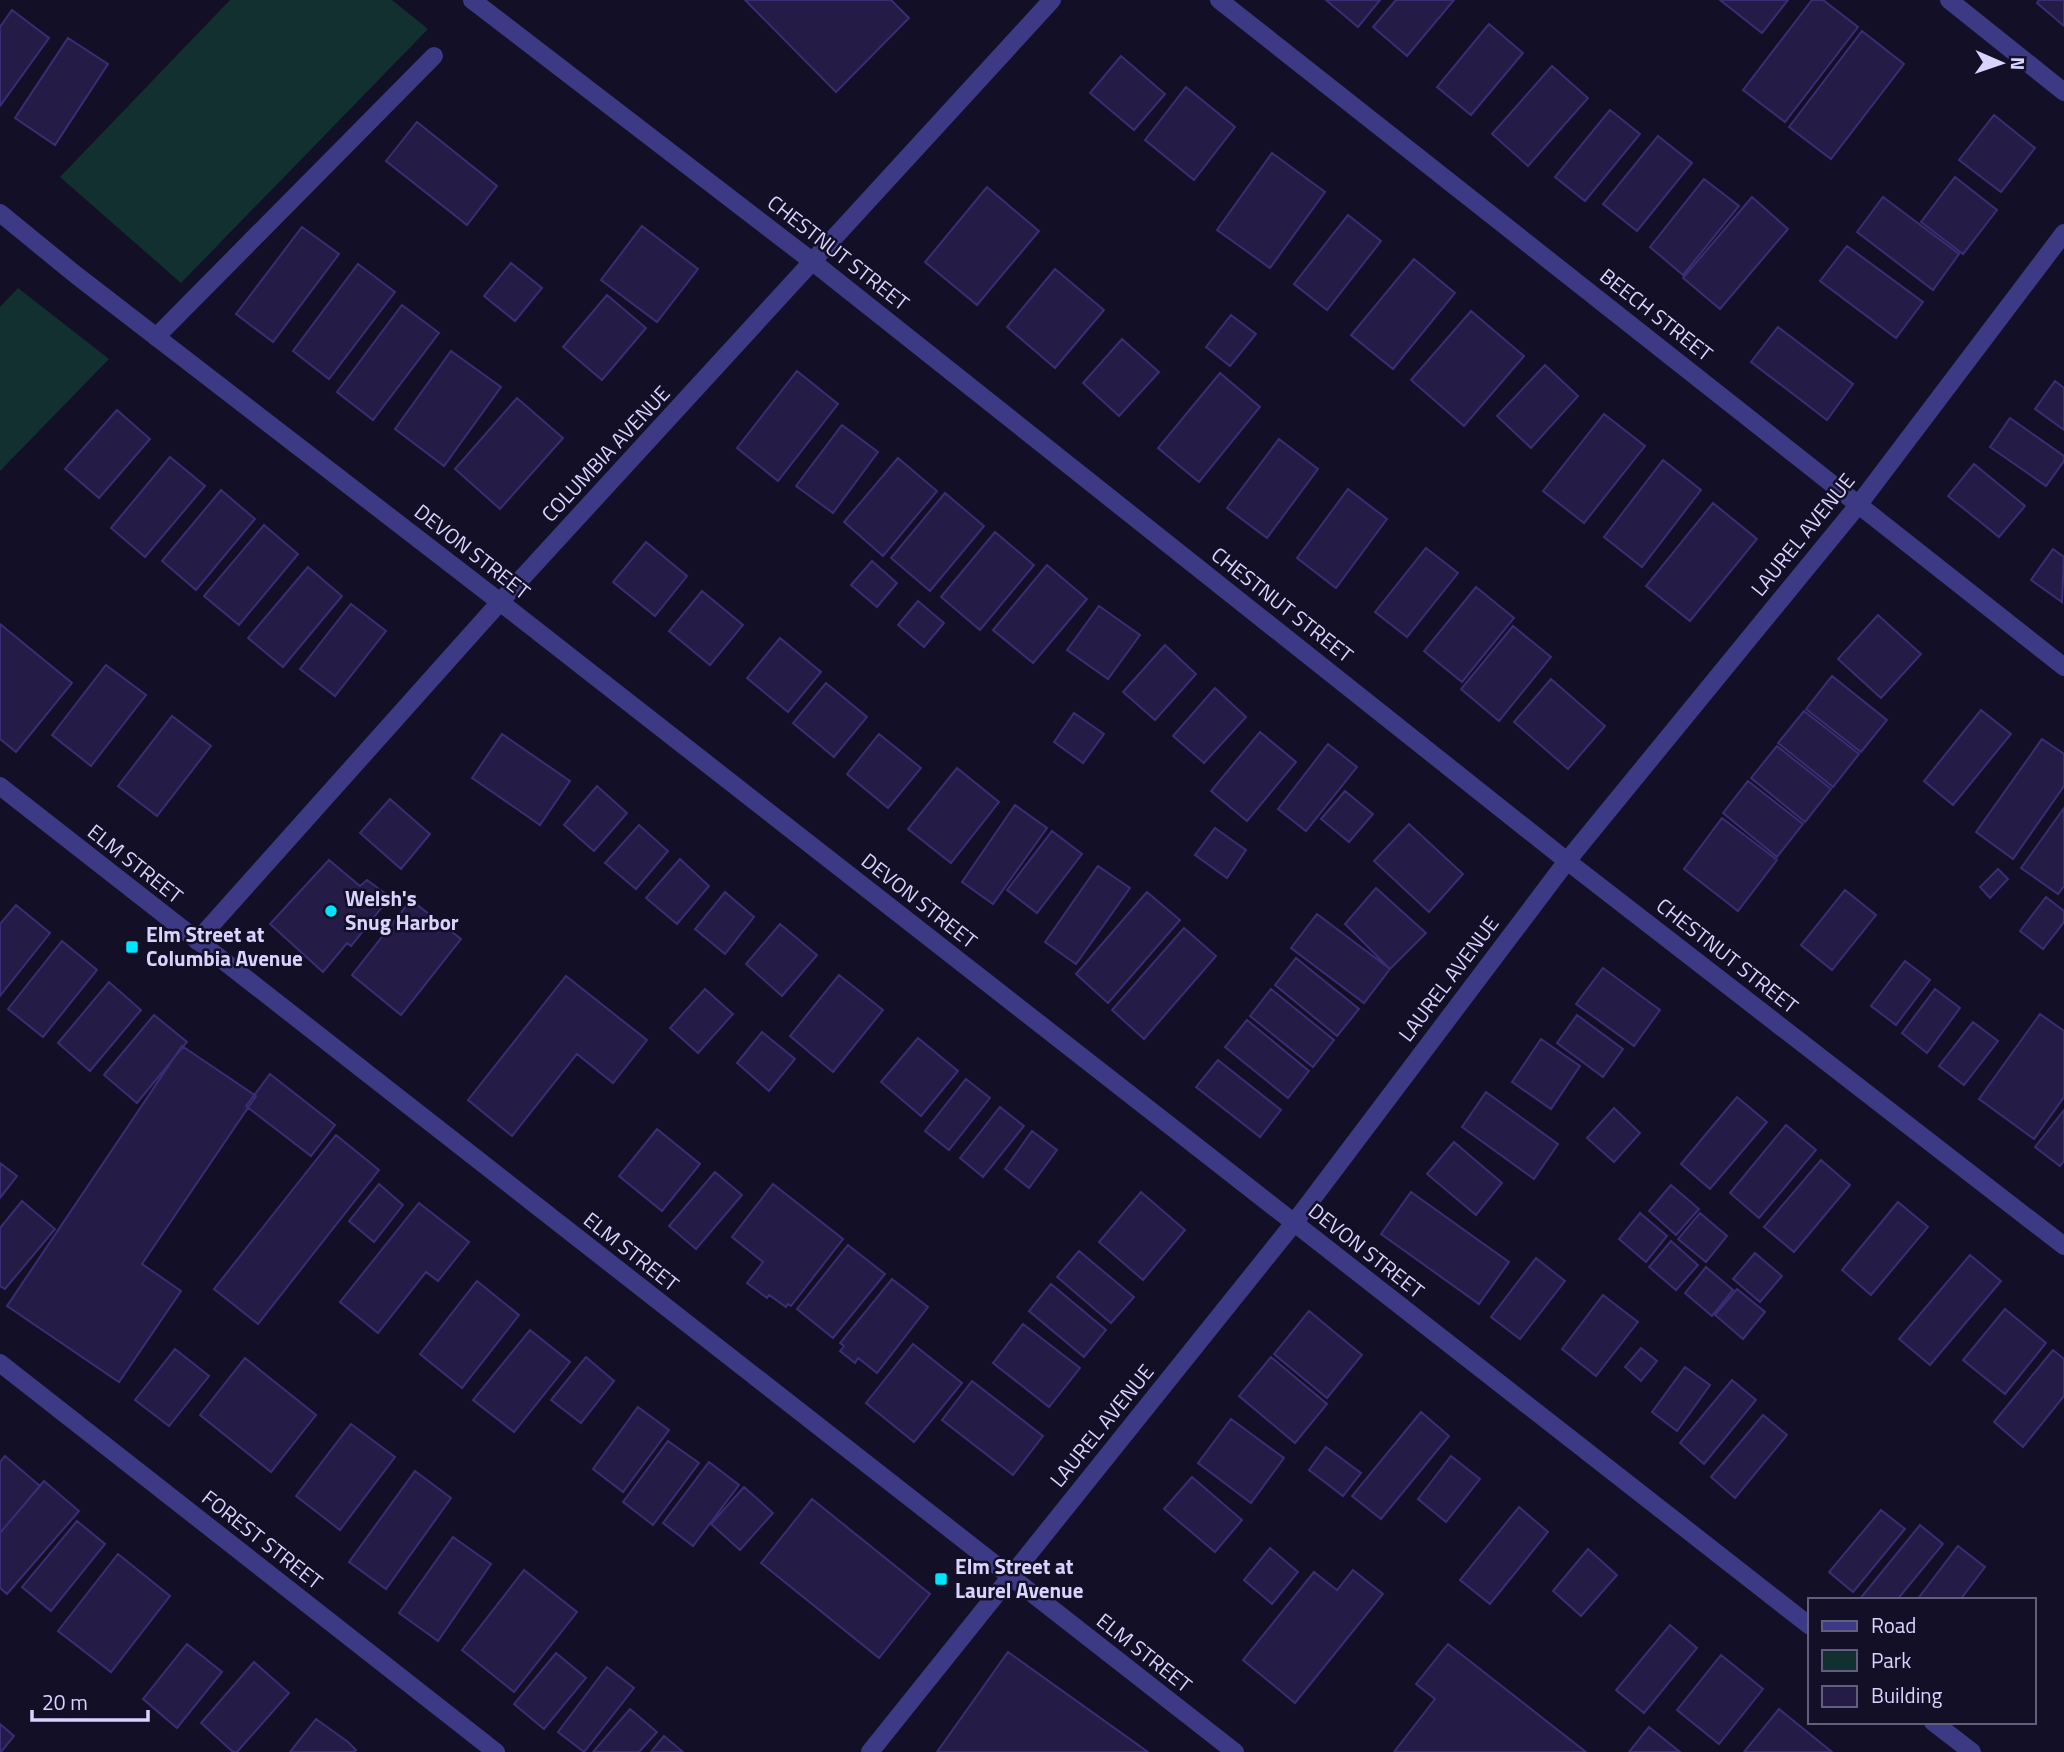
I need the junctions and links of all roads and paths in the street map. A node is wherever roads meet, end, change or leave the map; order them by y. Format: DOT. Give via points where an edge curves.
graph roads {
  1 [pos="472,0"];
  2 [pos="1052,0"];
  3 [pos="1219,0"];
  4 [pos="1949,0"];
  5 [pos="434,56"];
  6 [pos="2064,92"];
  7 [pos="0,213"];
  8 [pos="2064,233"];
  9 [pos="813,262"];
  10 [pos="156,337"];
  11 [pos="1859,504"];
  12 [pos="500,602"];
  13 [pos="2064,667"];
  14 [pos="0,786"];
  15 [pos="1567,861"];
  16 [pos="197,941"];
  17 [pos="1294,1223"];
  18 [pos="2064,1247"];
  19 [pos="3,1372"];
  20 [pos="1010,1577"];
  21 [pos="1808,1624"];
  22 [pos="1936,1724"];
  23 [pos="496,1752"];
  24 [pos="870,1752"];
  25 [pos="1235,1752"];
  26 [pos="1972,1752"];
  1 -- 9 [label="street, CHESTNUT STREET"];
  2 -- 9 [label="street, COLUMBIA AVENUE"];
  3 -- 11 [label="street, BEECH STREET"];
  4 -- 6 [label="street"];
  5 -- 10 [label="street"];
  7 -- 10 [label="street, DEVON STREET"];
  8 -- 11 [label="street, LAUREL AVENUE"];
  9 -- 12 [label="street, COLUMBIA AVENUE"];
  9 -- 15 [label="street, CHESTNUT STREET"];
  10 -- 12 [label="street, DEVON STREET"];
  11 -- 13 [label="street, BEECH STREET"];
  11 -- 15 [label="street, LAUREL AVENUE"];
  12 -- 16 [label="street, COLUMBIA AVENUE"];
  12 -- 17 [label="street, DEVON STREET"];
  14 -- 16 [label="street, ELM STREET"];
  15 -- 17 [label="street, LAUREL AVENUE"];
  15 -- 18 [label="street, CHESTNUT STREET"];
  16 -- 20 [label="street, ELM STREET"];
  17 -- 20 [label="street, LAUREL AVENUE"];
  17 -- 21 [label="street, DEVON STREET"];
  19 -- 23 [label="street, FOREST STREET"];
  20 -- 24 [label="street, LAUREL AVENUE"];
  20 -- 25 [label="street, ELM STREET"];
  22 -- 26 [label="street"];
}
